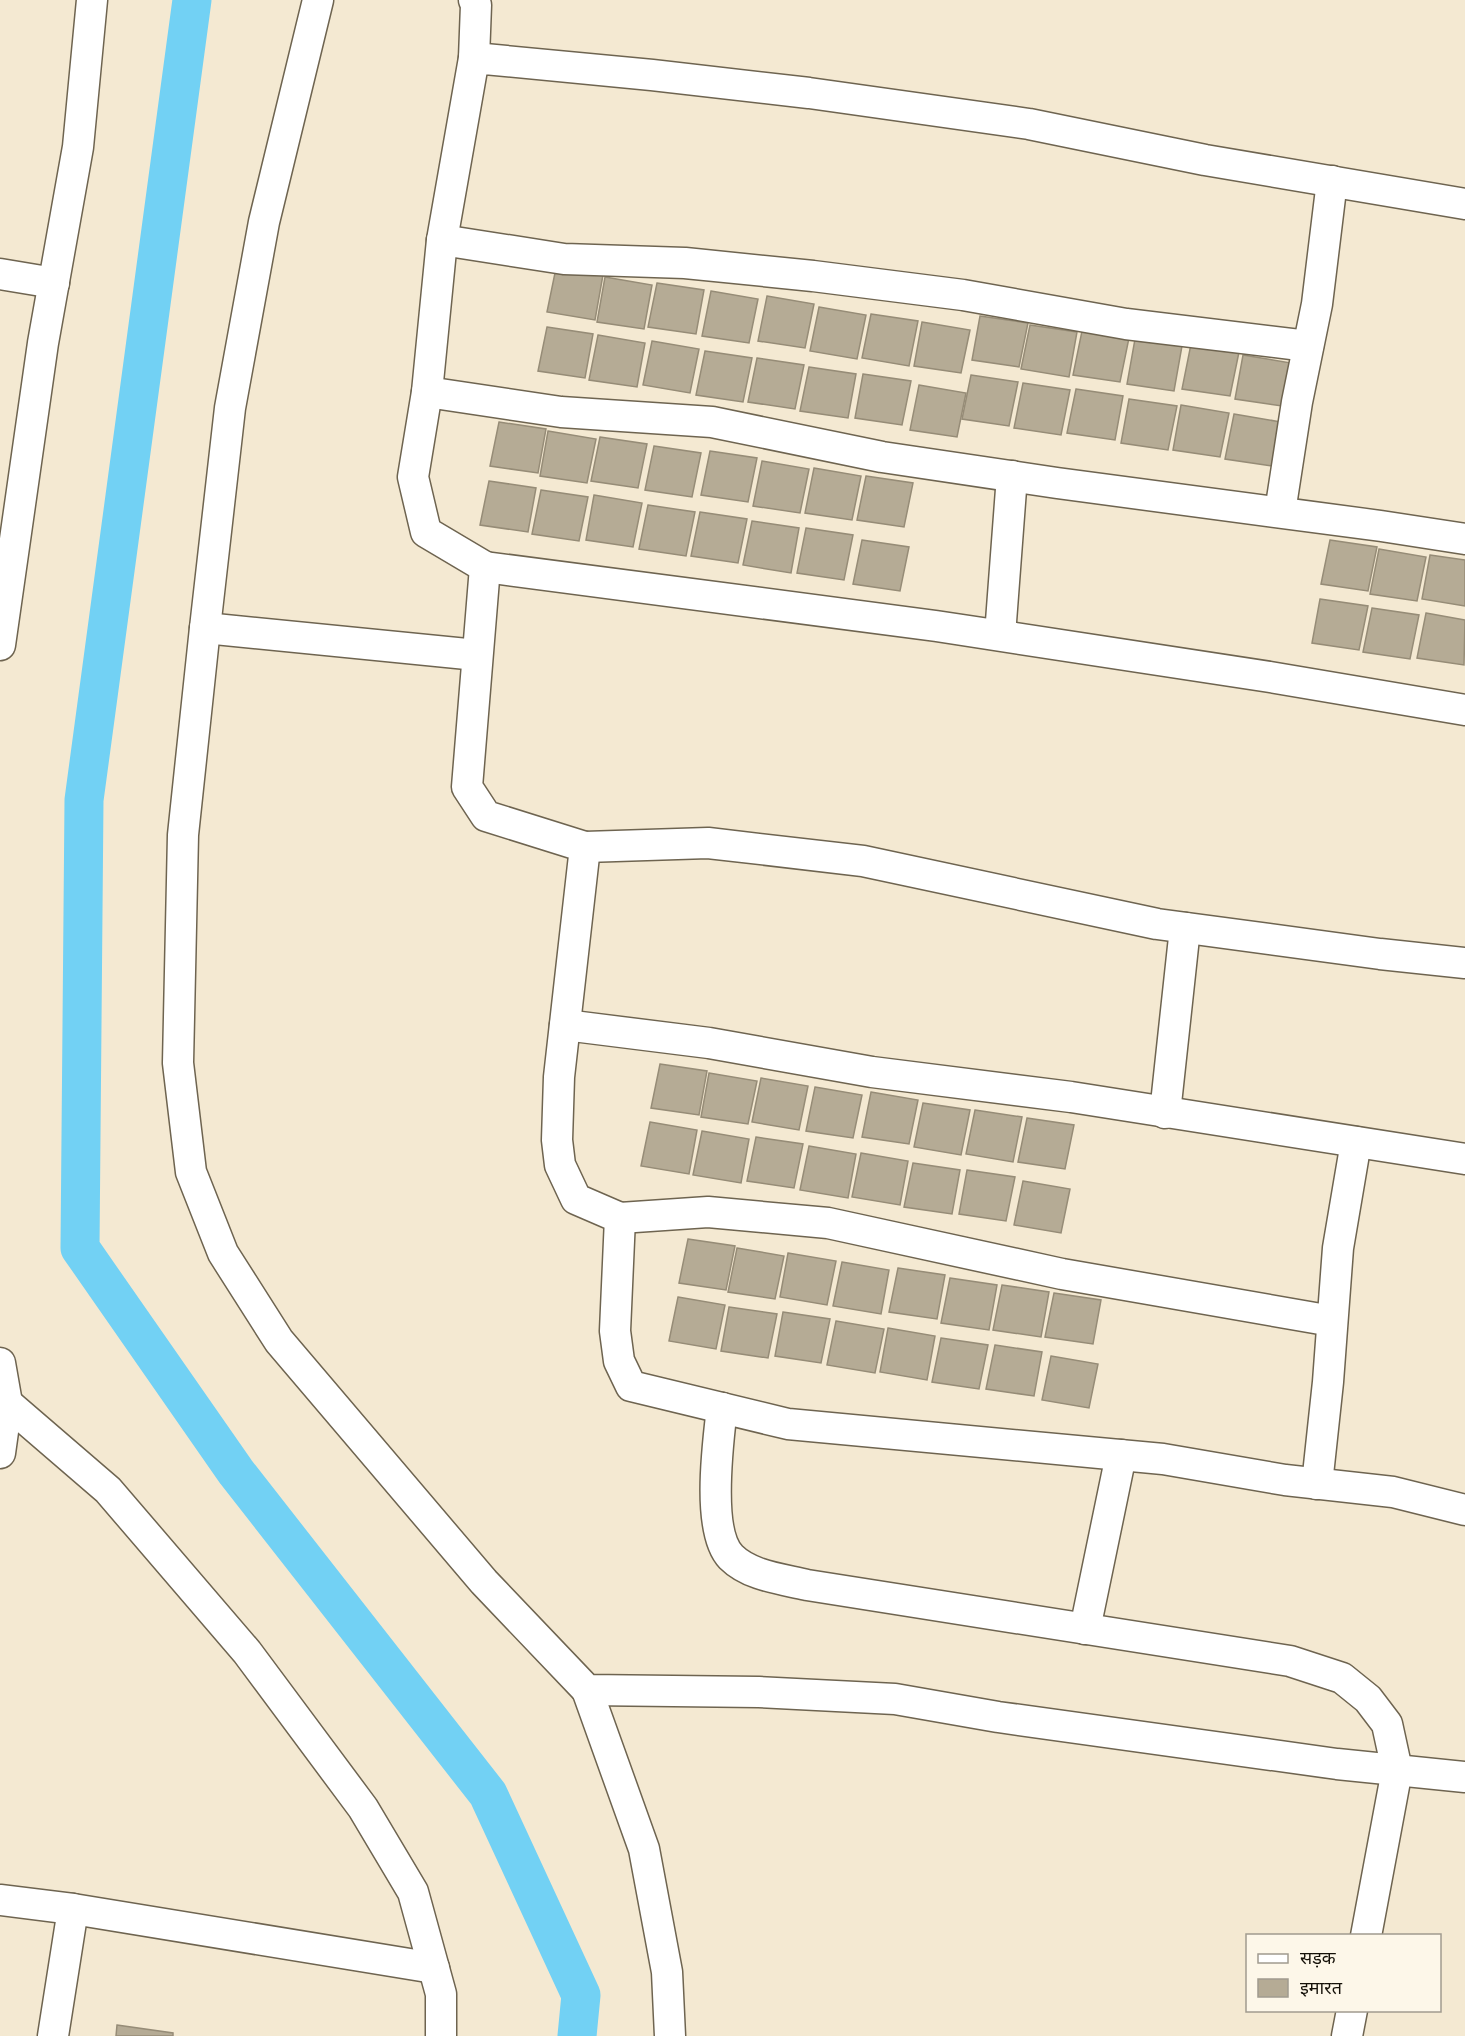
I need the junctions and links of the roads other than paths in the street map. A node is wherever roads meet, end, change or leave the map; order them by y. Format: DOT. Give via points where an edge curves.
graph roads {
  1 [pos="92,0"];
  2 [pos="318,0"];
  3 [pos="474,0"];
  4 [pos="474,58"];
  5 [pos="1332,181"];
  6 [pos="1465,204"];
  7 [pos="442,240"];
  8 [pos="0,274"];
  9 [pos="54,283"];
  10 [pos="1308,346"];
  11 [pos="427,392"];
  12 [pos="1012,476"];
  13 [pos="11,496"];
  14 [pos="1280,512"];
  15 [pos="1465,539"];
  16 [pos="485,567"];
  17 [pos="205,628"];
  18 [pos="1000,635"];
  19 [pos="0,645"];
  20 [pos="477,655"];
  21 [pos="1465,711"];
  22 [pos="585,848"];
  23 [pos="1185,928"];
  24 [pos="1465,963"];
  25 [pos="565,1025"];
  26 [pos="1165,1113"];
  27 [pos="1356,1142"];
  28 [pos="1465,1159"];
  29 [pos="620,1218"];
  30 [pos="1332,1321"];
  31 [pos="0,1363"];
  32 [pos="7,1403"];
  33 [pos="722,1408"];
  34 [pos="0,1453"];
  35 [pos="1121,1455"];
  36 [pos="1317,1484"];
  37 [pos="1465,1510"];
  38 [pos="1085,1629"];
  39 [pos="587,1690"];
  40 [pos="1396,1770"];
  41 [pos="1465,1777"];
  42 [pos="0,1900"];
  43 [pos="73,1909"];
  44 [pos="1366,1934"];
  45 [pos="434,1968"];
  46 [pos="1352,2012"];
  47 [pos="53,2036"];
  48 [pos="441,2036"];
  49 [pos="670,2036"];
  50 [pos="1347,2036"];
  1 -- 9 [label="street" via="78,147"];
  2 -- 17 [label="street" via="264,222 232,396"];
  3 -- 4 [label="street"];
  4 -- 5 [label="street" via="798,91 1018,123"];
  4 -- 7 [label="street"];
  5 -- 6 [label="street"];
  5 -- 10 [label="street"];
  7 -- 10 [label="street" via="564,258 686,263 813,276 963,295 1126,324"];
  7 -- 11 [label="street"];
  8 -- 9 [label="street"];
  9 -- 13 [label="street"];
  10 -- 14 [label="street"];
  11 -- 12 [label="street" via="561,412 712,422 882,457"];
  11 -- 16 [label="street" via="414,477 426,532"];
  12 -- 14 [label="street"];
  12 -- 18 [label="street"];
  13 -- 19 [label="street"];
  14 -- 15 [label="street"];
  16 -- 18 [label="street"];
  16 -- 20 [label="street"];
  17 -- 20 [label="street"];
  17 -- 39 [label="street" via="183,834 178,1063 191,1172 223,1253 279,1341 484,1582"];
  18 -- 21 [label="street"];
  20 -- 22 [label="street" via="467,787 486,816"];
  22 -- 23 [label="street" via="708,843 863,861"];
  22 -- 25 [label="street"];
  23 -- 24 [label="street"];
  23 -- 26 [label="street"];
  25 -- 26 [label="street" via="709,1043 872,1072"];
  25 -- 29 [label="street" via="559,1077 560,1165 576,1199"];
  26 -- 27 [label="street"];
  27 -- 28 [label="street"];
  27 -- 30 [label="street" via="1338,1248"];
  29 -- 30 [label="street" via="708,1212 828,1223 1062,1274"];
  29 -- 33 [label="street" via="615,1331 619,1361 631,1386"];
  30 -- 36 [label="street"];
  31 -- 32 [label="street"];
  32 -- 34 [label="street"];
  32 -- 45 [label="street" via="108,1490 247,1652 363,1808 413,1892"];
  33 -- 35 [label="street" via="788,1424"];
  33 -- 38 [label="street" via="715,1475 718,1530 730,1556 755,1573 807,1585"];
  35 -- 36 [label="street"];
  35 -- 38 [label="street"];
  36 -- 37 [label="street" via="1393,1492"];
  38 -- 40 [label="street" via="1290,1661 1342,1678 1368,1699 1387,1724"];
  39 -- 40 [label="street" via="759,1692 895,1699 998,1717"];
  39 -- 49 [label="street" via="644,1849 667,1972"];
  40 -- 41 [label="street"];
  40 -- 44 [label="street"];
  42 -- 43 [label="street"];
  43 -- 45 [label="street"];
  43 -- 47 [label="street"];
  45 -- 48 [label="street" via="441,1994"];
  46 -- 50 [label="street"];
}
